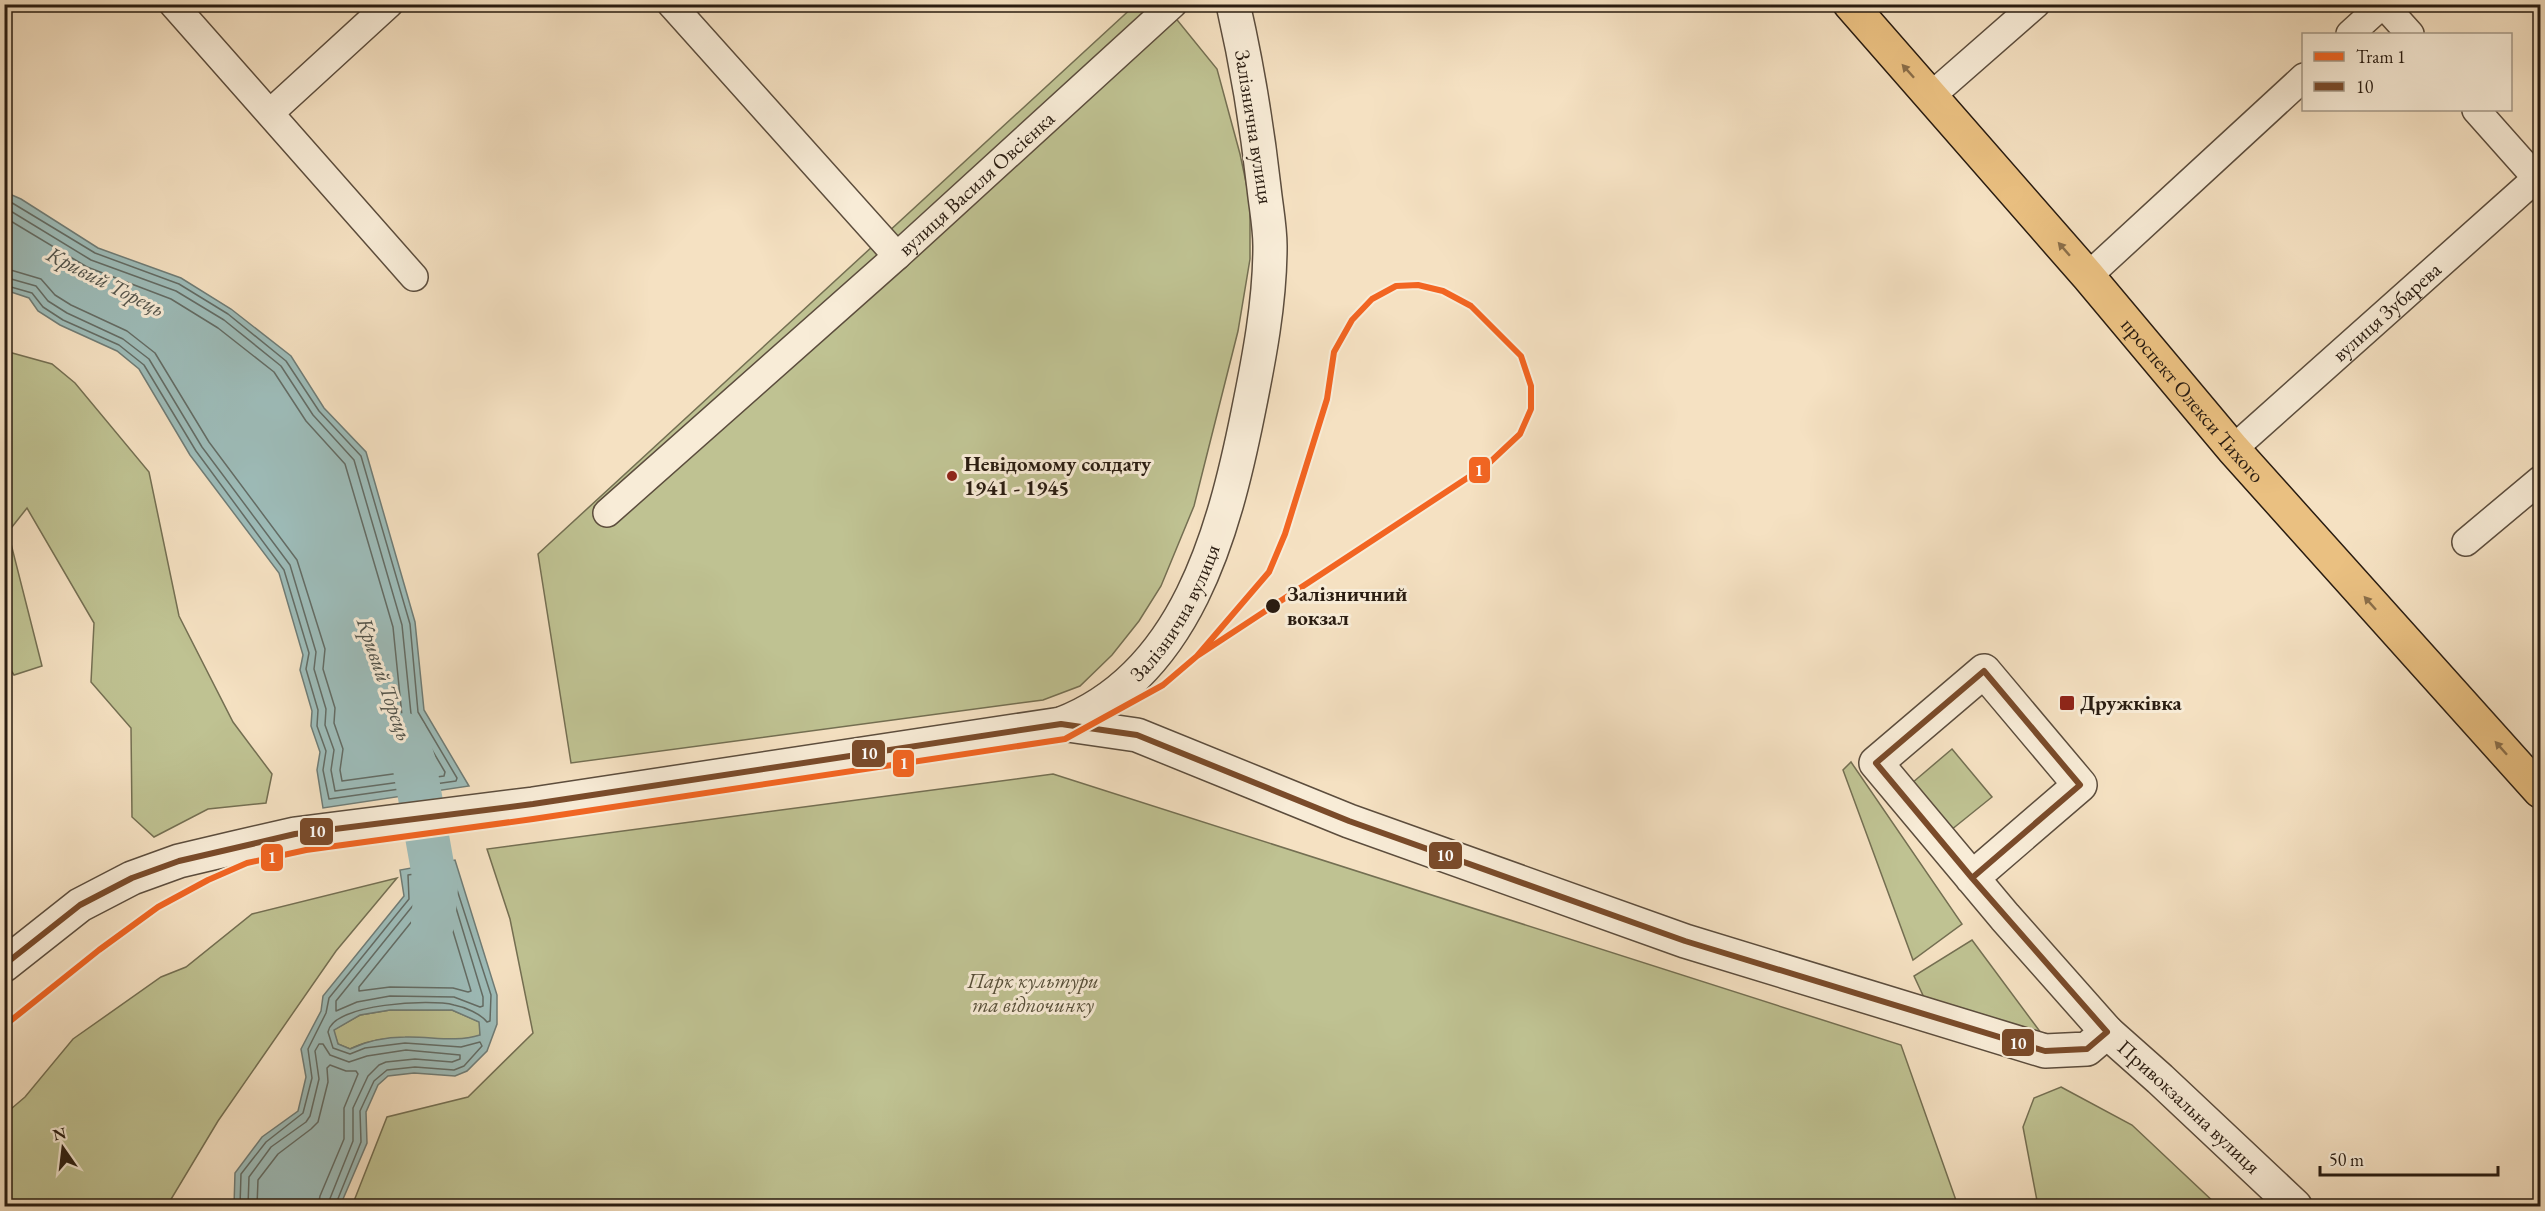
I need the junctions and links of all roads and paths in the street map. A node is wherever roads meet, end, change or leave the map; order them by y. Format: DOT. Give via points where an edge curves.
graph roads {
  1 [pos="173,4"];
  2 [pos="388,4"];
  3 [pos="671,4"];
  4 [pos="1173,4"];
  5 [pos="1233,4"];
  6 [pos="1850,4"];
  7 [pos="2036,4"];
  8 [pos="2383,4"];
  9 [pos="2351,33"];
  10 [pos="2409,33"];
  11 [pos="2302,80"];
  12 [pos="1931,96"];
  13 [pos="2477,111"];
  14 [pos="270,114"];
  15 [pos="2540,178"];
  16 [pos="897,256"];
  17 [pos="2088,276"];
  18 [pos="414,277"];
  19 [pos="2233,449"];
  20 [pos="2541,480"];
  21 [pos="607,513"];
  22 [pos="2466,542"];
  23 [pos="1061,724"];
  24 [pos="2541,791"];
  25 [pos="1972,878"];
  26 [pos="4,965"];
  27 [pos="2107,1032"];
  28 [pos="2295,1206"];
  1 -- 14 [label="street"];
  2 -- 14 [label="street"];
  3 -- 16 [label="street, вулиця Василя Овсієнка"];
  4 -- 16 [label="street, вулиця Василя Овсієнка"];
  5 -- 23 [label="street, Залізнична вулиця" via="1260,151 1270,245 1256,377 1233,486 1214,548 1174,630 1125,688 1089,714"];
  12 -- 6 [label="main road, проспект Олекси Тихого, one-way"];
  7 -- 12 [label="street"];
  8 -- 9 [label="street"];
  8 -- 10 [label="street"];
  11 -- 17 [label="street"];
  17 -- 12 [label="main road, проспект Олекси Тихого, one-way"];
  13 -- 15 [label="street"];
  14 -- 18 [label="street"];
  15 -- 19 [label="street, вулиця Зубарева"];
  16 -- 21 [label="street"];
  17 -- 19 [label="main road, проспект Олекси Тихого"];
  24 -- 19 [label="main road, проспект Олекси Тихого, one-way"];
  20 -- 22 [label="street"];
  23 -- 26 [label="street, Залізнична вулиця" via="533,804 296,834 179,861 132,878 80,905"];
  23 -- 27 [label="street, Привокзальна вулиця" via="1137,735 1349,821 1686,941 1990,1035 2045,1051 2087,1049"];
  25 -- 25 [label="street, Привокзальна вулиця" via="2080,784 1983,671 1876,764"];
  25 -- 27 [label="street, Привокзальна вулиця"];
  27 -- 28 [label="street, Привокзальна вулиця"];
}
